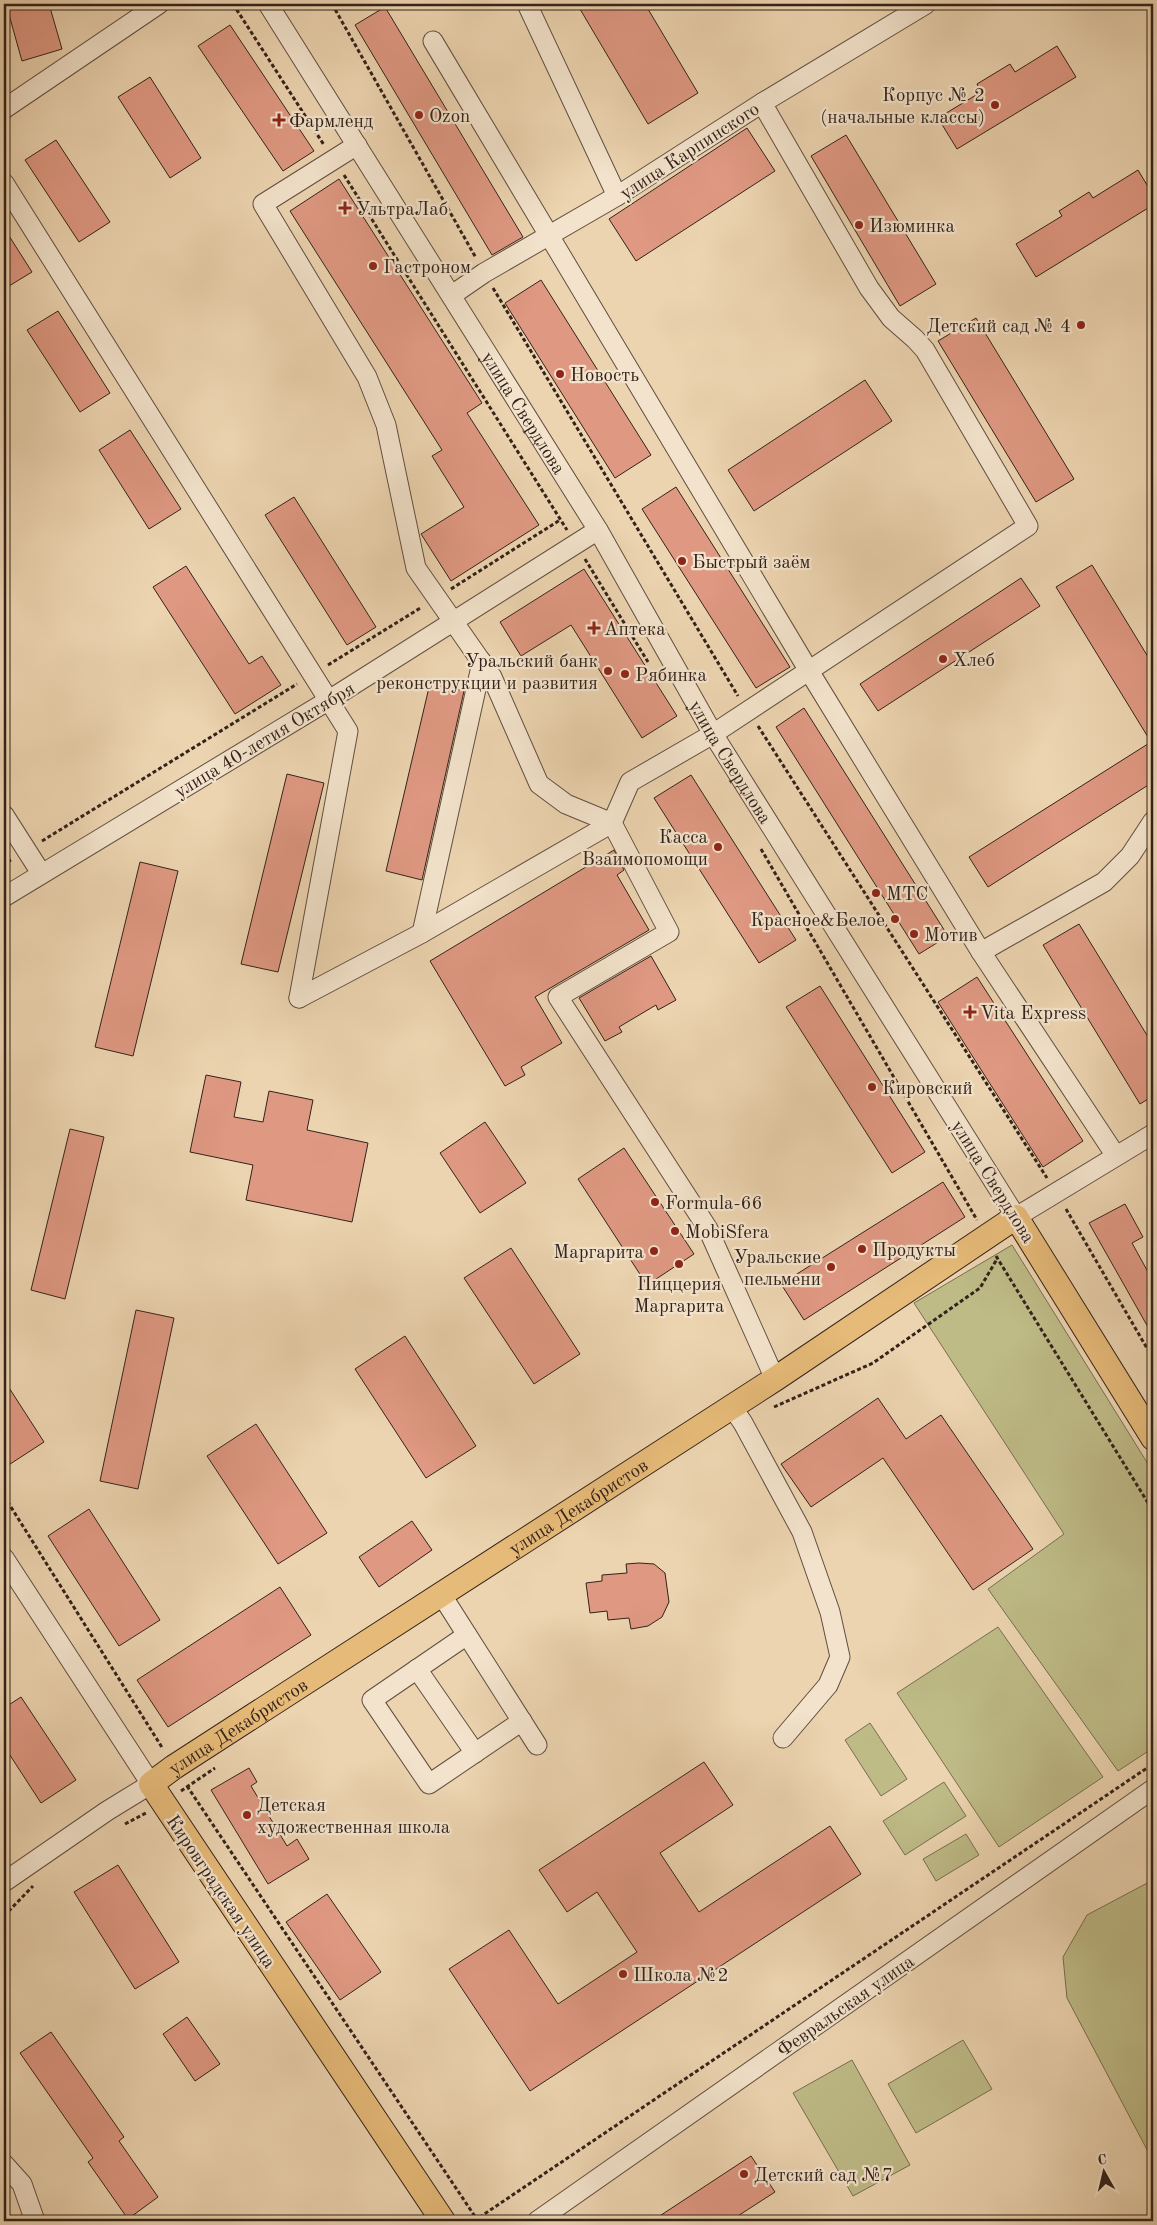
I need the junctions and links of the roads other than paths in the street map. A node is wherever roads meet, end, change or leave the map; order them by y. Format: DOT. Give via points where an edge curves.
graph roads {
  1 [pos="160,4"];
  2 [pos="268,4"];
  3 [pos="527,4"];
  4 [pos="926,4"];
  5 [pos="433,41"];
  6 [pos="762,103"];
  7 [pos="4,109"];
  8 [pos="357,145"];
  9 [pos="4,183"];
  10 [pos="617,196"];
  11 [pos="551,236"];
  12 [pos="452,295"];
  13 [pos="598,530"];
  14 [pos="454,621"];
  15 [pos="482,662"];
  16 [pos="809,671"];
  17 [pos="329,700"];
  18 [pos="713,734"];
  19 [pos="4,815"];
  20 [pos="1153,821"];
  21 [pos="612,824"];
  22 [pos="41,873"];
  23 [pos="4,897"];
  24 [pos="422,933"];
  25 [pos="981,952"];
  26 [pos="1153,1134"];
  27 [pos="1116,1156"];
  28 [pos="1016,1216"];
  29 [pos="775,1379"];
  30 [pos="737,1415"];
  31 [pos="1153,1438"];
  32 [pos="4,1558"];
  33 [pos="441,1594"];
  34 [pos="467,1635"];
  35 [pos="418,1669"];
  36 [pos="522,1721"];
  37 [pos="783,1738"];
  38 [pos="537,1745"];
  39 [pos="475,1753"];
  40 [pos="1153,1789"];
  41 [pos="157,1794"];
  42 [pos="4,1882"];
  43 [pos="4,2164"];
  44 [pos="35,2221"];
  45 [pos="443,2221"];
  46 [pos="537,2221"];
  1 -- 7 [label="street"];
  2 -- 8 [label="street, улица Свердлова"];
  3 -- 10 [label="street"];
  4 -- 6 [label="street, улица Карпинского"];
  5 -- 11 [label="street"];
  6 -- 10 [label="street, улица Карпинского"];
  6 -- 16 [label="street" via="869,288 892,318 925,350 1028,526"];
  8 -- 12 [label="street, улица Свердлова"];
  8 -- 14 [label="street" via="263,204 367,377 386,424 416,568"];
  9 -- 17 [label="street"];
  10 -- 11 [label="street, улица Карпинского"];
  11 -- 12 [label="street, улица Карпинского" via="484,273"];
  11 -- 16 [label="street"];
  12 -- 13 [label="street, улица Свердлова"];
  13 -- 14 [label="street, улица 40-летия Октября"];
  13 -- 18 [label="street, улица Свердлова"];
  14 -- 15 [label="street"];
  14 -- 17 [label="street, улица 40-летия Октября"];
  15 -- 21 [label="street" via="539,784 566,804"];
  15 -- 24 [label="street"];
  16 -- 18 [label="street"];
  16 -- 25 [label="street"];
  17 -- 22 [label="street, улица 40-летия Октября"];
  17 -- 24 [label="street" via="348,731 298,998"];
  18 -- 21 [label="street" via="630,782"];
  18 -- 28 [label="street, улица Свердлова"];
  19 -- 22 [label="street"];
  20 -- 25 [label="street" via="1130,856 1104,882"];
  21 -- 24 [label="street"];
  21 -- 29 [label="street" via="669,932 558,997 708,1229"];
  22 -- 23 [label="street, улица 40-летия Октября"];
  25 -- 27 [label="street"];
  26 -- 27 [label="street, улица Декабристов"];
  27 -- 28 [label="street, улица Декабристов"];
  28 -- 29 [label="main road, улица Декабристов"];
  28 -- 31 [label="main road, улица Свердлова"];
  29 -- 30 [label="main road, улица Декабристов"];
  30 -- 33 [label="main road, улица Декабристов"];
  30 -- 37 [label="street" via="802,1532 830,1612 840,1658 828,1685"];
  32 -- 41 [label="street, Кировградская улица"];
  33 -- 34 [label="street"];
  33 -- 41 [label="main road, улица Декабристов" via="174,1767"];
  34 -- 35 [label="street"];
  34 -- 36 [label="street"];
  35 -- 39 [label="street"];
  35 -- 39 [label="street" via="372,1700 429,1784"];
  36 -- 38 [label="street"];
  36 -- 39 [label="street"];
  40 -- 46 [label="street, Февральская улица"];
  41 -- 42 [label="street, улица Декабристов" via="107,1811"];
  41 -- 45 [label="main road, Кировградская улица"];
  43 -- 44 [label="street" via="22,2184"];
}
